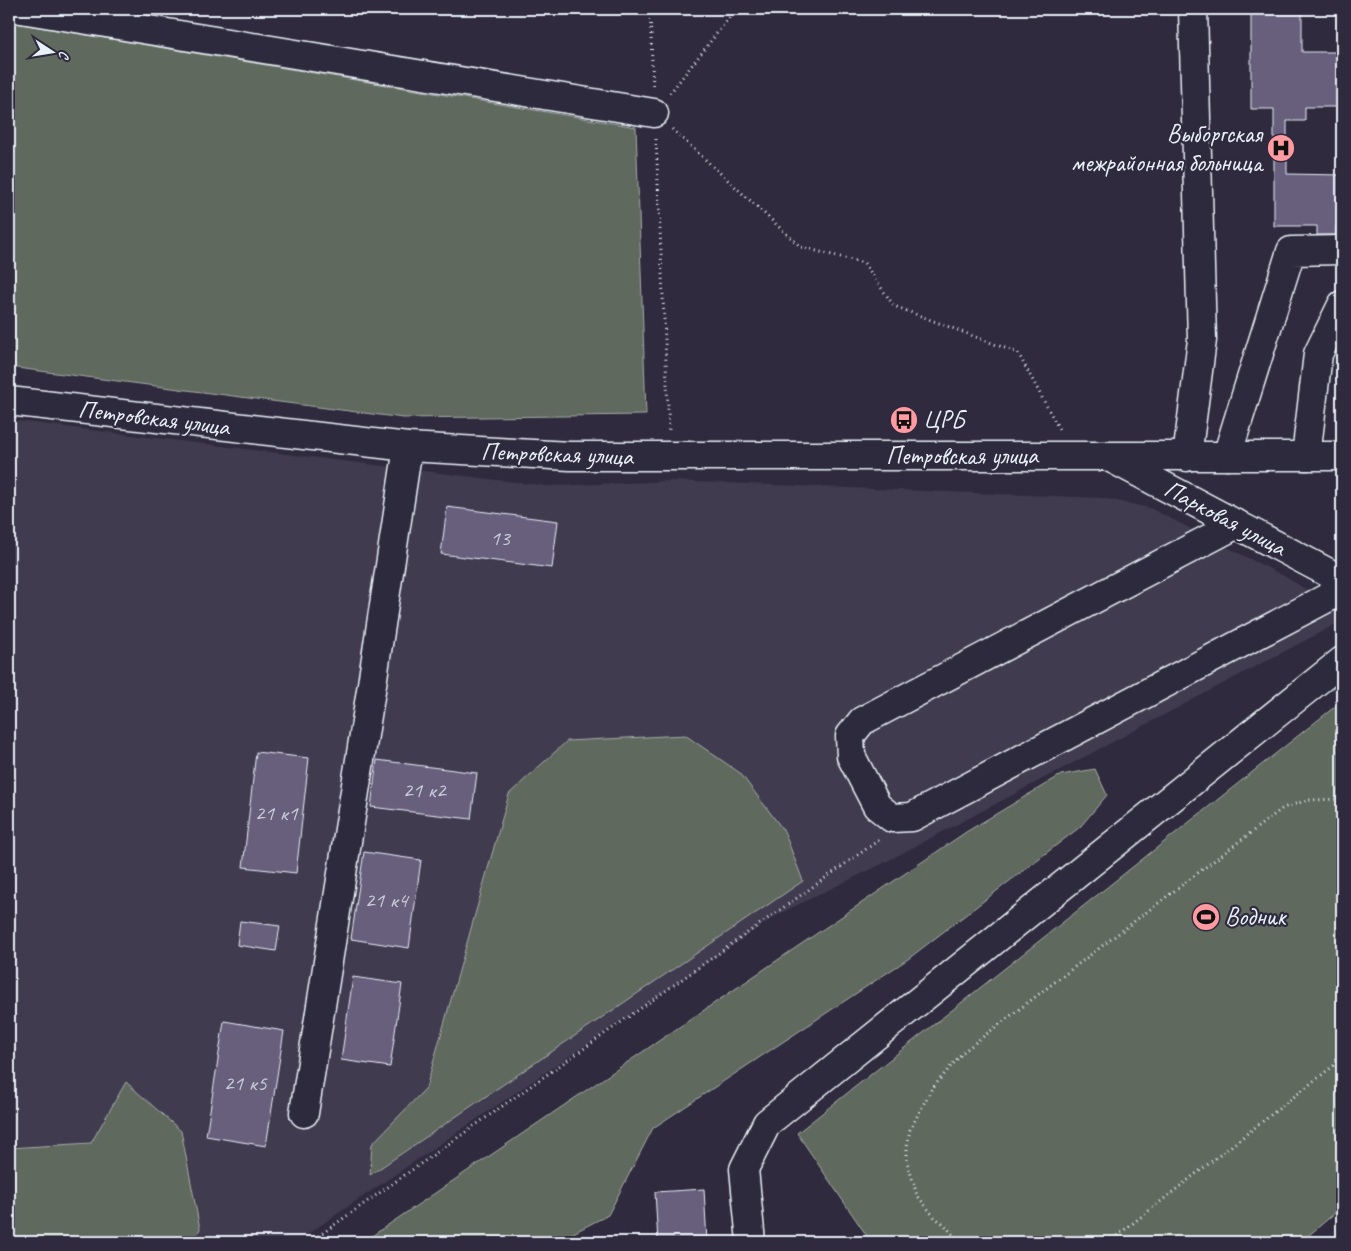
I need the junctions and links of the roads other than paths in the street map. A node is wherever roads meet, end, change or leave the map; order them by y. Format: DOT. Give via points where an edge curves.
graph roads {
  1 [pos="21,9"];
  2 [pos="1193,9"];
  3 [pos="654,113"];
  4 [pos="1342,250"];
  5 [pos="1342,305"];
  6 [pos="9,401"];
  7 [pos="408,447"];
  8 [pos="1108,456"];
  9 [pos="1227,456"];
  10 [pos="1306,456"];
  11 [pos="1342,456"];
  12 [pos="1187,457"];
  13 [pos="1237,524"];
  14 [pos="1342,580"];
  15 [pos="1342,590"];
  16 [pos="1342,661"];
  17 [pos="304,1113"];
  18 [pos="751,1242"];
  1 -- 3 [label="street"];
  2 -- 12 [label="street" via="1202,340"];
  4 -- 9 [label="street" via="1291,251"];
  5 -- 10 [label="street" via="1318,354"];
  6 -- 7 [label="street, Петровская улица"];
  7 -- 8 [label="street, Петровская улица" via="570,456"];
  7 -- 17 [label="street"];
  8 -- 12 [label="street, Петровская улица"];
  8 -- 13 [label="street, Парковая улица"];
  9 -- 10 [label="street, Петровская улица"];
  9 -- 12 [label="street, Петровская улица"];
  10 -- 11 [label="street, Петровская улица"];
  13 -- 14 [label="street, Парковая улица"];
  13 -- 15 [label="street" via="862,722 850,736 851,756 878,806 892,818 912,817"];
  16 -- 18 [label="street" via="767,1123 744,1169"];
}
